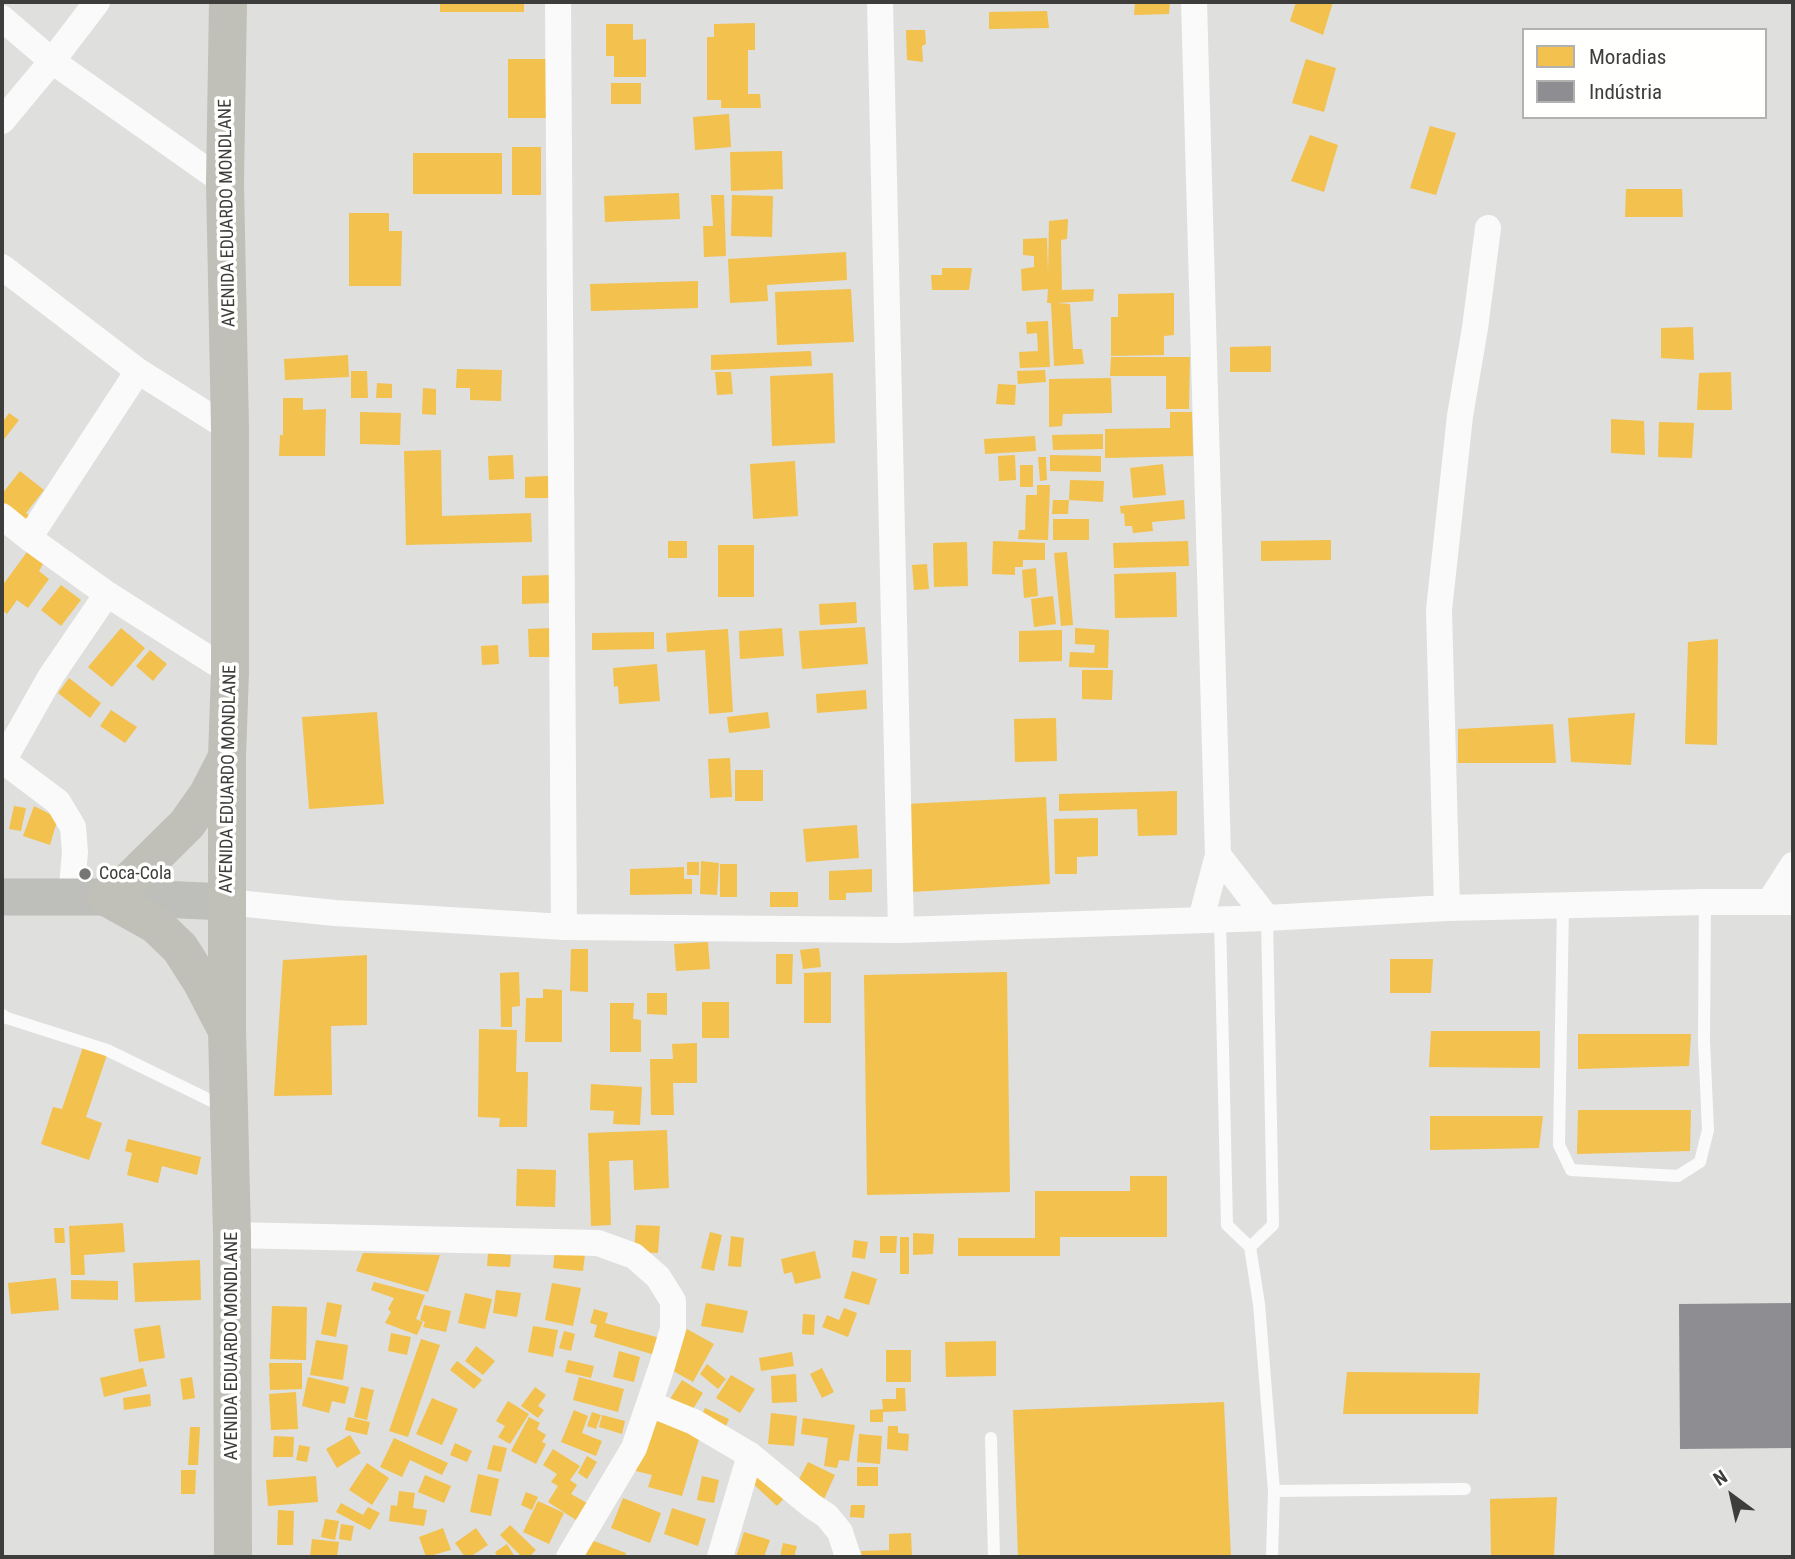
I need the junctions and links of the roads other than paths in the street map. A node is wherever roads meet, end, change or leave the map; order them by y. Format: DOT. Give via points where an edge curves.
graph roads {
  1 [pos="97,2"];
  2 [pos="228,2"];
  3 [pos="558,2"];
  4 [pos="880,2"];
  5 [pos="1194,2"];
  6 [pos="2,18"];
  7 [pos="52,61"];
  8 [pos="2,121"];
  9 [pos="225,183"];
  10 [pos="1488,228"];
  11 [pos="4,274"];
  12 [pos="138,371"];
  13 [pos="230,429"];
  14 [pos="2,516"];
  15 [pos="29,538"];
  16 [pos="107,594"];
  17 [pos="230,672"];
  18 [pos="227,757"];
  19 [pos="2,760"];
  20 [pos="1218,855"];
  21 [pos="1793,865"];
  22 [pos="2,897"];
  23 [pos="97,897"];
  24 [pos="227,902"];
  25 [pos="1705,902"];
  26 [pos="1782,902"];
  27 [pos="1563,905"];
  28 [pos="1447,908"];
  29 [pos="1211,918"];
  30 [pos="1267,918"];
  31 [pos="564,927"];
  32 [pos="901,930"];
  33 [pos="2,1015"];
  34 [pos="227,1030"];
  35 [pos="229,1109"];
  36 [pos="232,1236"];
  37 [pos="1250,1247"];
  38 [pos="650,1404"];
  39 [pos="991,1438"];
  40 [pos="750,1455"];
  41 [pos="1465,1489"];
  42 [pos="1274,1491"];
  43 [pos="233,1557"];
  44 [pos="569,1557"];
  45 [pos="720,1557"];
  46 [pos="848,1557"];
  47 [pos="994,1557"];
  48 [pos="1272,1557"];
  1 -- 7 [label="street"];
  2 -- 9 [label="main road, AVENIDA EDUARDO MONDLANE"];
  3 -- 31 [label="street"];
  4 -- 32 [label="street"];
  5 -- 20 [label="street"];
  6 -- 7 [label="street"];
  7 -- 8 [label="street"];
  7 -- 9 [label="street"];
  9 -- 13 [label="main road, AVENIDA EDUARDO MONDLANE"];
  10 -- 28 [label="street" via="1460,416 1439,610"];
  11 -- 12 [label="street"];
  12 -- 13 [label="street"];
  12 -- 15 [label="street"];
  13 -- 17 [label="main road, AVENIDA EDUARDO MONDLANE"];
  14 -- 15 [label="street"];
  15 -- 16 [label="street"];
  16 -- 17 [label="street"];
  16 -- 19 [label="street"];
  17 -- 18 [label="main road, AVENIDA EDUARDO MONDLANE"];
  18 -- 23 [label="main road" via="187,824"];
  18 -- 24 [label="main road, AVENIDA EDUARDO MONDLANE"];
  19 -- 23 [label="street" via="58,802 73,827 75,852"];
  20 -- 29 [label="street"];
  20 -- 30 [label="street"];
  21 -- 26 [label="street"];
  22 -- 23 [label="main road"];
  23 -- 24 [label="main road"];
  23 -- 34 [label="main road" via="156,925 180,948"];
  24 -- 31 [label="street"];
  24 -- 34 [label="main road, AVENIDA EDUARDO MONDLANE"];
  25 -- 26 [label="street"];
  25 -- 27 [label="street"];
  25 -- 27 [label="lane" via="1708,1130 1700,1162 1678,1177 1571,1170 1559,1145"];
  27 -- 28 [label="street"];
  28 -- 30 [label="street"];
  29 -- 30 [label="street"];
  29 -- 32 [label="street"];
  29 -- 37 [label="lane" via="1227,1225"];
  30 -- 37 [label="lane" via="1273,1225"];
  31 -- 32 [label="street"];
  33 -- 35 [label="lane" via="107,1050"];
  34 -- 35 [label="main road, AVENIDA EDUARDO MONDLANE"];
  35 -- 36 [label="main road, AVENIDA EDUARDO MONDLANE"];
  36 -- 38 [label="street" via="598,1242 634,1256 658,1277 673,1301 673,1329"];
  36 -- 43 [label="main road, AVENIDA EDUARDO MONDLANE"];
  37 -- 42 [label="lane"];
  38 -- 40 [label="street" via="694,1422"];
  38 -- 44 [label="street" via="634,1448"];
  39 -- 47 [label="lane"];
  40 -- 45 [label="street"];
  40 -- 46 [label="street" via="827,1516 840,1532"];
  41 -- 42 [label="lane"];
  42 -- 48 [label="lane"];
}
